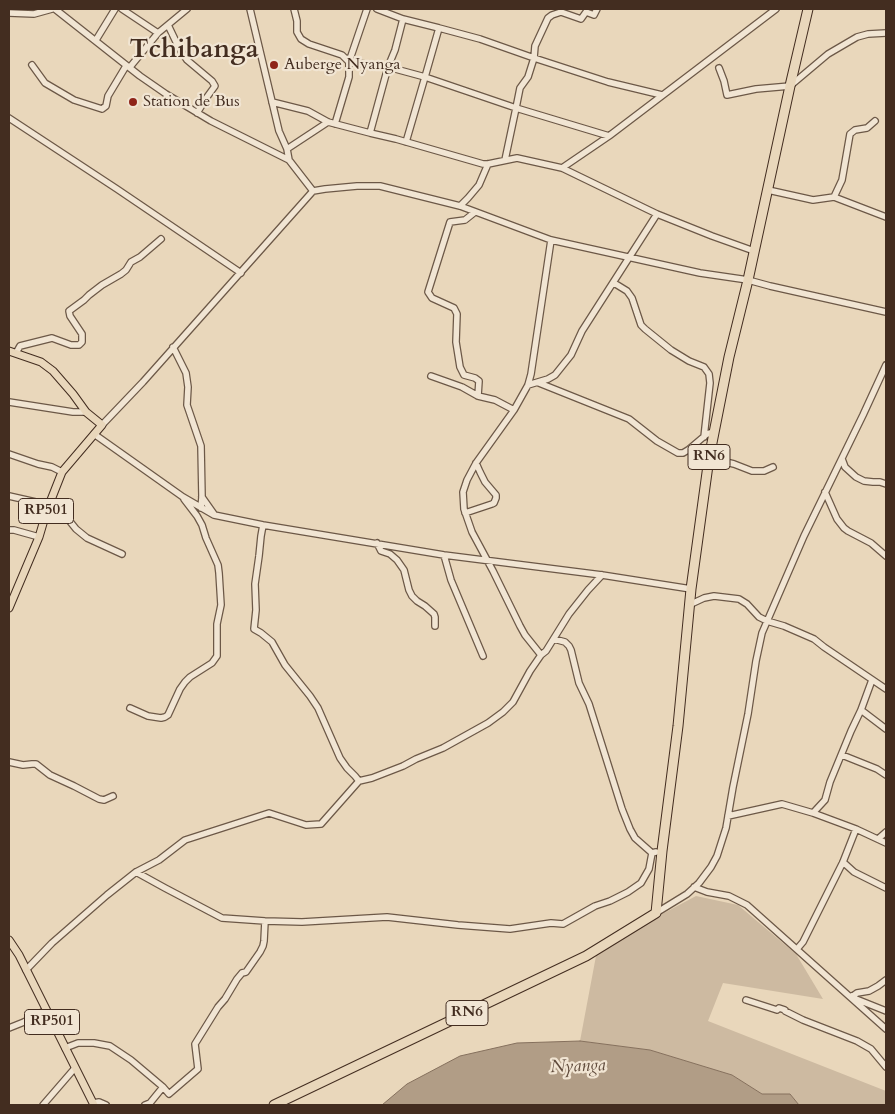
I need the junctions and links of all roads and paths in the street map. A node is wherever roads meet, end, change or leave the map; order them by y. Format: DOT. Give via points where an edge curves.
graph roads {
  1 [pos="54,9"];
  2 [pos="115,9"];
  3 [pos="122,9"];
  4 [pos="188,9"];
  5 [pos="250,9"];
  6 [pos="294,9"];
  7 [pos="367,9"];
  8 [pos="377,9"];
  9 [pos="597,9"];
  10 [pos="776,9"];
  11 [pos="808,9"];
  12 [pos="9,13"];
  13 [pos="403,19"];
  14 [pos="168,24"];
  15 [pos="439,28"];
  16 [pos="158,33"];
  17 [pos="886,33"];
  18 [pos="96,40"];
  19 [pos="534,58"];
  20 [pos="349,62"];
  21 [pos="32,65"];
  22 [pos="128,66"];
  23 [pos="388,67"];
  24 [pos="719,68"];
  25 [pos="425,77"];
  26 [pos="790,86"];
  27 [pos="662,95"];
  28 [pos="272,102"];
  29 [pos="516,108"];
  30 [pos="197,113"];
  31 [pos="9,118"];
  32 [pos="875,121"];
  33 [pos="328,122"];
  34 [pos="335,124"];
  35 [pos="370,134"];
  36 [pos="609,136"];
  37 [pos="406,142"];
  38 [pos="287,149"];
  39 [pos="289,160"];
  40 [pos="505,160"];
  41 [pos="488,164"];
  42 [pos="562,168"];
  43 [pos="768,190"];
  44 [pos="313,191"];
  45 [pos="834,197"];
  46 [pos="460,206"];
  47 [pos="476,212"];
  48 [pos="657,214"];
  49 [pos="886,217"];
  50 [pos="161,239"];
  51 [pos="551,240"];
  52 [pos="754,251"];
  53 [pos="629,257"];
  54 [pos="241,273"];
  55 [pos="748,280"];
  56 [pos="614,283"];
  57 [pos="886,312"];
  58 [pos="173,347"];
  59 [pos="13,352"];
  60 [pos="886,364"];
  61 [pos="531,374"];
  62 [pos="555,375"];
  63 [pos="431,376"];
  64 [pos="537,382"];
  65 [pos="528,385"];
  66 [pos="548,386"];
  67 [pos="478,396"];
  68 [pos="9,402"];
  69 [pos="514,410"];
  70 [pos="86,412"];
  71 [pos="102,425"];
  72 [pos="714,432"];
  73 [pos="94,434"];
  74 [pos="704,437"];
  75 [pos="9,454"];
  76 [pos="709,458"];
  77 [pos="842,459"];
  78 [pos="476,463"];
  79 [pos="773,467"];
  80 [pos="62,472"];
  81 [pos="886,484"];
  82 [pos="825,492"];
  83 [pos="9,496"];
  84 [pos="183,497"];
  85 [pos="202,497"];
  86 [pos="48,507"];
  87 [pos="200,508"];
  88 [pos="465,513"];
  89 [pos="214,515"];
  90 [pos="263,525"];
  91 [pos="9,530"];
  92 [pos="39,537"];
  93 [pos="377,543"];
  94 [pos="122,554"];
  95 [pos="444,555"];
  96 [pos="886,556"];
  97 [pos="487,560"];
  98 [pos="602,575"];
  99 [pos="691,589"];
  100 [pos="689,605"];
  101 [pos="9,608"];
  102 [pos="766,621"];
  103 [pos="435,626"];
  104 [pos="554,639"];
  105 [pos="483,656"];
  106 [pos="541,656"];
  107 [pos="872,680"];
  108 [pos="886,689"];
  109 [pos="130,708"];
  110 [pos="861,710"];
  111 [pos="886,728"];
  112 [pos="842,755"];
  113 [pos="9,762"];
  114 [pos="886,775"];
  115 [pos="359,781"];
  116 [pos="113,796"];
  117 [pos="814,813"];
  118 [pos="728,816"];
  119 [pos="856,829"];
  120 [pos="886,832"];
  121 [pos="878,839"];
  122 [pos="886,843"];
  123 [pos="662,851"];
  124 [pos="652,853"];
  125 [pos="843,862"];
  126 [pos="136,872"];
  127 [pos="694,887"];
  128 [pos="886,888"];
  129 [pos="656,913"];
  130 [pos="265,921"];
  131 [pos="9,940"];
  132 [pos="797,949"];
  133 [pos="26,970"];
  134 [pos="886,980"];
  135 [pos="845,993"];
  136 [pos="853,996"];
  137 [pos="746,1000"];
  138 [pos="46,1010"];
  139 [pos="886,1011"];
  140 [pos="9,1028"];
  141 [pos="886,1029"];
  142 [pos="65,1048"];
  143 [pos="886,1067"];
  144 [pos="75,1068"];
  145 [pos="163,1087"];
  146 [pos="94,1104"];
  147 [pos="43,1105"];
  148 [pos="106,1105"];
  149 [pos="145,1105"];
  150 [pos="274,1105"];
  1 -- 12 [label="street" via="34,14"];
  1 -- 18 [label="street"];
  2 -- 18 [label="street"];
  3 -- 16 [label="street"];
  4 -- 14 [label="street"];
  5 -- 28 [label="street"];
  6 -- 20 [label="street" via="301,39 342,55"];
  7 -- 20 [label="street"];
  8 -- 13 [label="street"];
  9 -- 19 [label="street" via="594,15 586,12 581,19 561,12 548,18 535,46"];
  10 -- 27 [label="street"];
  11 -- 26 [label="highway, RN6"];
  13 -- 15 [label="street"];
  13 -- 23 [label="street" via="396,50"];
  14 -- 16 [label="street"];
  14 -- 30 [label="street" via="187,60 215,86"];
  15 -- 19 [label="street"];
  15 -- 25 [label="street"];
  16 -- 22 [label="street"];
  17 -- 26 [label="street" via="857,37 828,54"];
  18 -- 22 [label="street"];
  19 -- 27 [label="street" via="608,82"];
  19 -- 29 [label="street" via="528,77 520,88"];
  20 -- 23 [label="street"];
  20 -- 34 [label="street" via="349,77"];
  21 -- 22 [label="street" via="45,82 74,100 102,109"];
  22 -- 30 [label="street"];
  23 -- 25 [label="street"];
  23 -- 35 [label="street"];
  24 -- 26 [label="street" via="727,95"];
  25 -- 29 [label="street"];
  25 -- 37 [label="street"];
  26 -- 43 [label="highway, RN6"];
  27 -- 36 [label="street"];
  28 -- 33 [label="street" via="308,111"];
  28 -- 38 [label="street"];
  29 -- 36 [label="street"];
  29 -- 40 [label="street"];
  30 -- 39 [label="street"];
  31 -- 54 [label="street"];
  32 -- 45 [label="street" via="867,128 850,134 842,180"];
  33 -- 34 [label="street"];
  33 -- 38 [label="street"];
  34 -- 35 [label="street"];
  35 -- 37 [label="street"];
  36 -- 42 [label="street"];
  37 -- 41 [label="street"];
  38 -- 39 [label="street"];
  39 -- 44 [label="street"];
  40 -- 41 [label="street"];
  40 -- 42 [label="street" via="517,158"];
  41 -- 46 [label="street" via="479,185"];
  42 -- 48 [label="street"];
  43 -- 45 [label="street" via="813,200"];
  43 -- 52 [label="highway, RN6"];
  44 -- 46 [label="street" via="380,186"];
  44 -- 54 [label="street"];
  45 -- 49 [label="street"];
  46 -- 47 [label="street"];
  47 -- 51 [label="street"];
  47 -- 67 [label="street" via="466,220 450,222 428,292 432,298 454,308 457,314 456,342 460,367 464,375 478,381"];
  48 -- 52 [label="street"];
  48 -- 53 [label="street"];
  50 -- 59 [label="street" via="121,274 69,311 82,334 82,342 71,345 52,338 20,346"];
  51 -- 53 [label="street"];
  51 -- 61 [label="street"];
  52 -- 55 [label="highway, RN6"];
  53 -- 55 [label="street"];
  53 -- 56 [label="street"];
  54 -- 58 [label="street"];
  55 -- 57 [label="street"];
  55 -- 72 [label="highway, RN6"];
  56 -- 62 [label="street" via="582,331 571,355"];
  56 -- 74 [label="street" via="632,298 645,329 671,350 704,367 709,374"];
  58 -- 71 [label="street"];
  58 -- 85 [label="street" via="186,373 187,405 201,446"];
  59 -- 70 [label="main road" via="41,362 54,371"];
  60 -- 77 [label="street"];
  61 -- 64 [label="street"];
  61 -- 65 [label="street"];
  62 -- 64 [label="street"];
  62 -- 66 [label="street"];
  63 -- 67 [label="street"];
  64 -- 65 [label="street"];
  64 -- 66 [label="street"];
  65 -- 69 [label="street"];
  66 -- 74 [label="street" via="629,420 678,452 688,450"];
  67 -- 69 [label="street"];
  68 -- 70 [label="street"];
  69 -- 78 [label="street"];
  70 -- 71 [label="main road"];
  71 -- 73 [label="main road, RP501"];
  72 -- 74 [label="street"];
  72 -- 76 [label="highway, RN6"];
  73 -- 80 [label="main road, RP501"];
  73 -- 84 [label="street"];
  75 -- 80 [label="street"];
  76 -- 79 [label="street" via="752,471"];
  76 -- 99 [label="highway, RN6"];
  77 -- 81 [label="street" via="856,477"];
  77 -- 82 [label="street"];
  78 -- 88 [label="street" via="463,492"];
  78 -- 88 [label="street" via="496,498 492,504"];
  80 -- 86 [label="main road, RP501"];
  82 -- 96 [label="street" via="836,519 844,528 872,543"];
  82 -- 102 [label="street"];
  83 -- 86 [label="street"];
  84 -- 87 [label="street"];
  84 -- 109 [label="street" via="202,525 221,581 217,656 212,663 190,676 165,717 148,716"];
  85 -- 87 [label="street"];
  85 -- 89 [label="street"];
  86 -- 92 [label="main road, RP501"];
  86 -- 94 [label="street" via="64,514 87,538"];
  87 -- 89 [label="street"];
  88 -- 97 [label="street"];
  89 -- 90 [label="street"];
  90 -- 93 [label="street"];
  90 -- 115 [label="street" via="255,584 254,629 272,642 285,665 314,702 340,758"];
  91 -- 92 [label="street"];
  92 -- 101 [label="main road, RP501"];
  93 -- 95 [label="street"];
  93 -- 103 [label="street" via="381,551 390,554 404,570 412,596 434,614"];
  95 -- 97 [label="street"];
  95 -- 105 [label="street"];
  97 -- 98 [label="street"];
  97 -- 106 [label="street" via="520,626"];
  98 -- 99 [label="street"];
  98 -- 104 [label="street" via="578,602"];
  99 -- 100 [label="highway, RN6"];
  100 -- 102 [label="street" via="714,596 739,599"];
  100 -- 123 [label="highway, RN6"];
  102 -- 107 [label="street" via="814,639"];
  102 -- 118 [label="street"];
  104 -- 106 [label="street"];
  104 -- 124 [label="street" via="569,646 630,829"];
  106 -- 115 [label="street" via="513,702 488,723 403,766"];
  107 -- 108 [label="street"];
  107 -- 110 [label="street"];
  110 -- 111 [label="street"];
  110 -- 112 [label="street"];
  112 -- 114 [label="street"];
  112 -- 117 [label="street" via="825,800"];
  113 -- 116 [label="street" via="36,764 50,775 99,799"];
  115 -- 126 [label="street" via="321,824 306,825 270,813 185,840 159,860"];
  117 -- 118 [label="street" via="782,804"];
  117 -- 119 [label="street"];
  118 -- 127 [label="street" via="717,856"];
  119 -- 121 [label="street"];
  119 -- 125 [label="street"];
  120 -- 121 [label="street"];
  121 -- 122 [label="street"];
  123 -- 124 [label="street"];
  123 -- 129 [label="highway, RN6"];
  124 -- 130 [label="street" via="649,869 641,882 628,892 563,924 510,928 387,917"];
  125 -- 128 [label="street" via="854,872"];
  125 -- 132 [label="street"];
  126 -- 130 [label="street" via="222,918"];
  126 -- 133 [label="street" via="52,943"];
  127 -- 129 [label="street"];
  127 -- 132 [label="street" via="729,896 747,905"];
  129 -- 150 [label="highway, RN6" via="586,956"];
  130 -- 145 [label="street" via="260,952 246,972 236,979 195,1044 198,1069 169,1094"];
  131 -- 133 [label="main road, RP501"];
  132 -- 135 [label="street"];
  133 -- 138 [label="main road, RP501"];
  134 -- 136 [label="street"];
  135 -- 136 [label="street"];
  135 -- 141 [label="street"];
  136 -- 139 [label="street"];
  137 -- 143 [label="street" via="785,1010 857,1041 870,1049"];
  138 -- 140 [label="street"];
  138 -- 142 [label="main road, RP501"];
  142 -- 144 [label="main road, RP501"];
  142 -- 145 [label="street" via="78,1042 110,1046"];
  144 -- 146 [label="main road, RP501"];
  144 -- 147 [label="street"];
  145 -- 149 [label="street"];
  146 -- 148 [label="street"];
}
